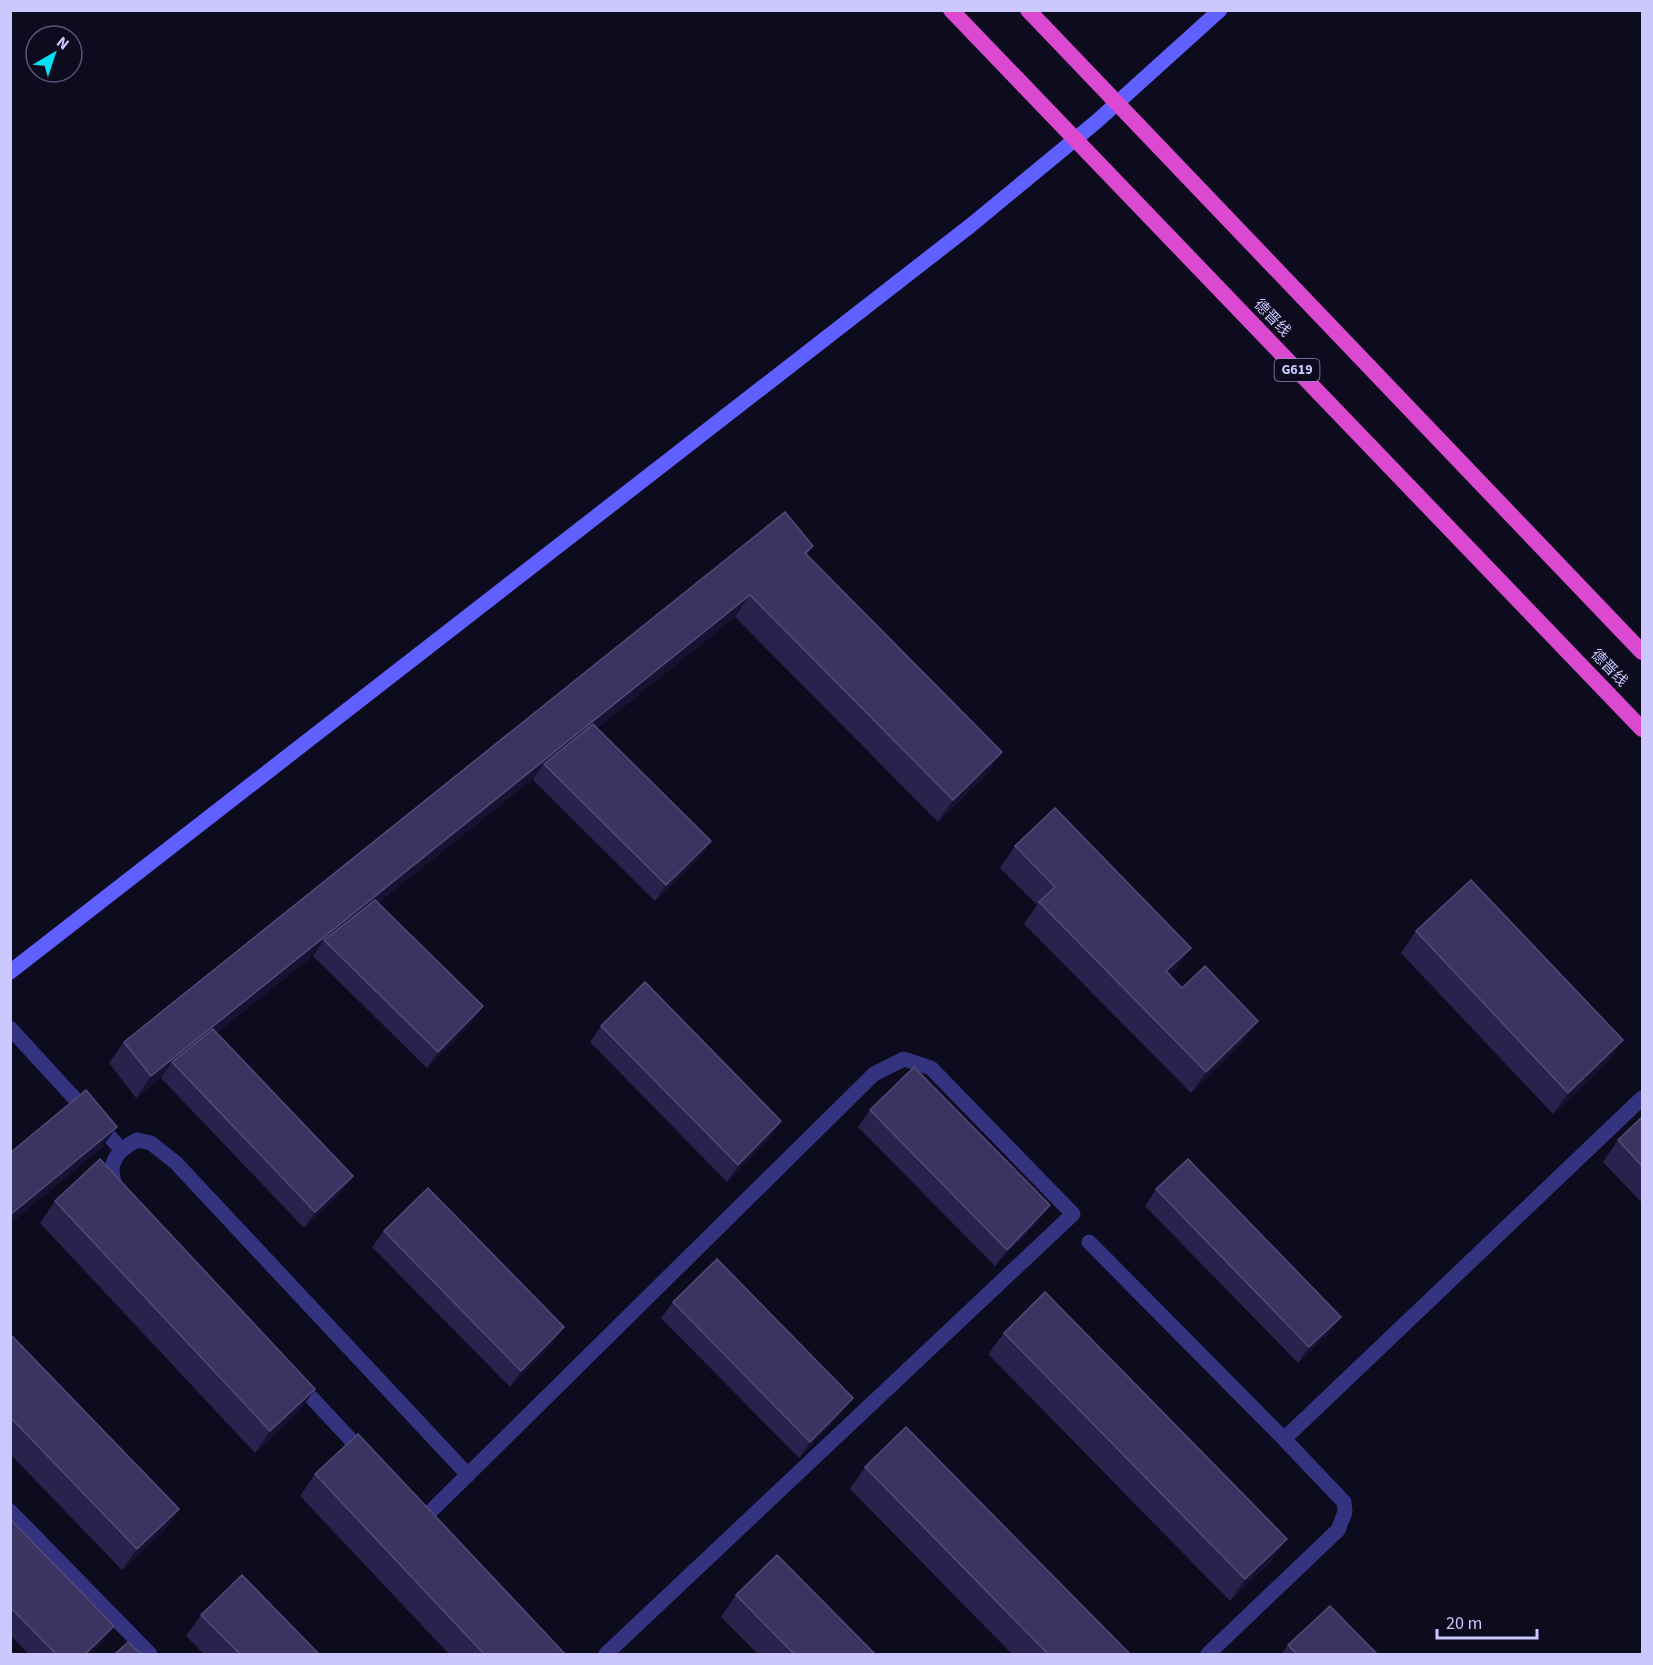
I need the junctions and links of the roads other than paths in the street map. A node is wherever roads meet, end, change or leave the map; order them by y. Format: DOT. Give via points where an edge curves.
graph roads {
  1 [pos="951,10"];
  2 [pos="1028,10"];
  3 [pos="1220,10"];
  4 [pos="1117,103"];
  5 [pos="1075,140"];
  6 [pos="1642,651"];
  7 [pos="1642,729"];
  8 [pos="10,972"];
  9 [pos="10,1028"];
  10 [pos="1642,1098"];
  11 [pos="121,1149"];
  12 [pos="126,1200"];
  13 [pos="1089,1242"];
  14 [pos="287,1372"];
  15 [pos="1284,1439"];
  16 [pos="376,1466"];
  17 [pos="468,1475"];
  18 [pos="408,1500"];
  19 [pos="10,1511"];
  20 [pos="150,1654"];
  21 [pos="606,1654"];
  22 [pos="1208,1654"];
  1 -- 5 [label="highway, 德晋线 / G619"];
  2 -- 4 [label="highway"];
  3 -- 4 [label="main road"];
  4 -- 5 [label="main road"];
  4 -- 6 [label="highway"];
  5 -- 7 [label="highway, 德晋线 / G619"];
  5 -- 8 [label="main road" via="970,226"];
  9 -- 11 [label="lane"];
  10 -- 15 [label="lane"];
  11 -- 12 [label="lane" via="112,1161 113,1181"];
  11 -- 17 [label="lane" via="137,1140 151,1143 176,1163"];
  13 -- 15 [label="lane"];
  14 -- 16 [label="lane"];
  15 -- 22 [label="lane" via="1344,1502 1346,1512 1338,1530"];
  17 -- 18 [label="lane" via="424,1518"];
  17 -- 21 [label="lane" via="874,1074 904,1059 931,1068 1073,1214"];
  19 -- 20 [label="lane"];
}
